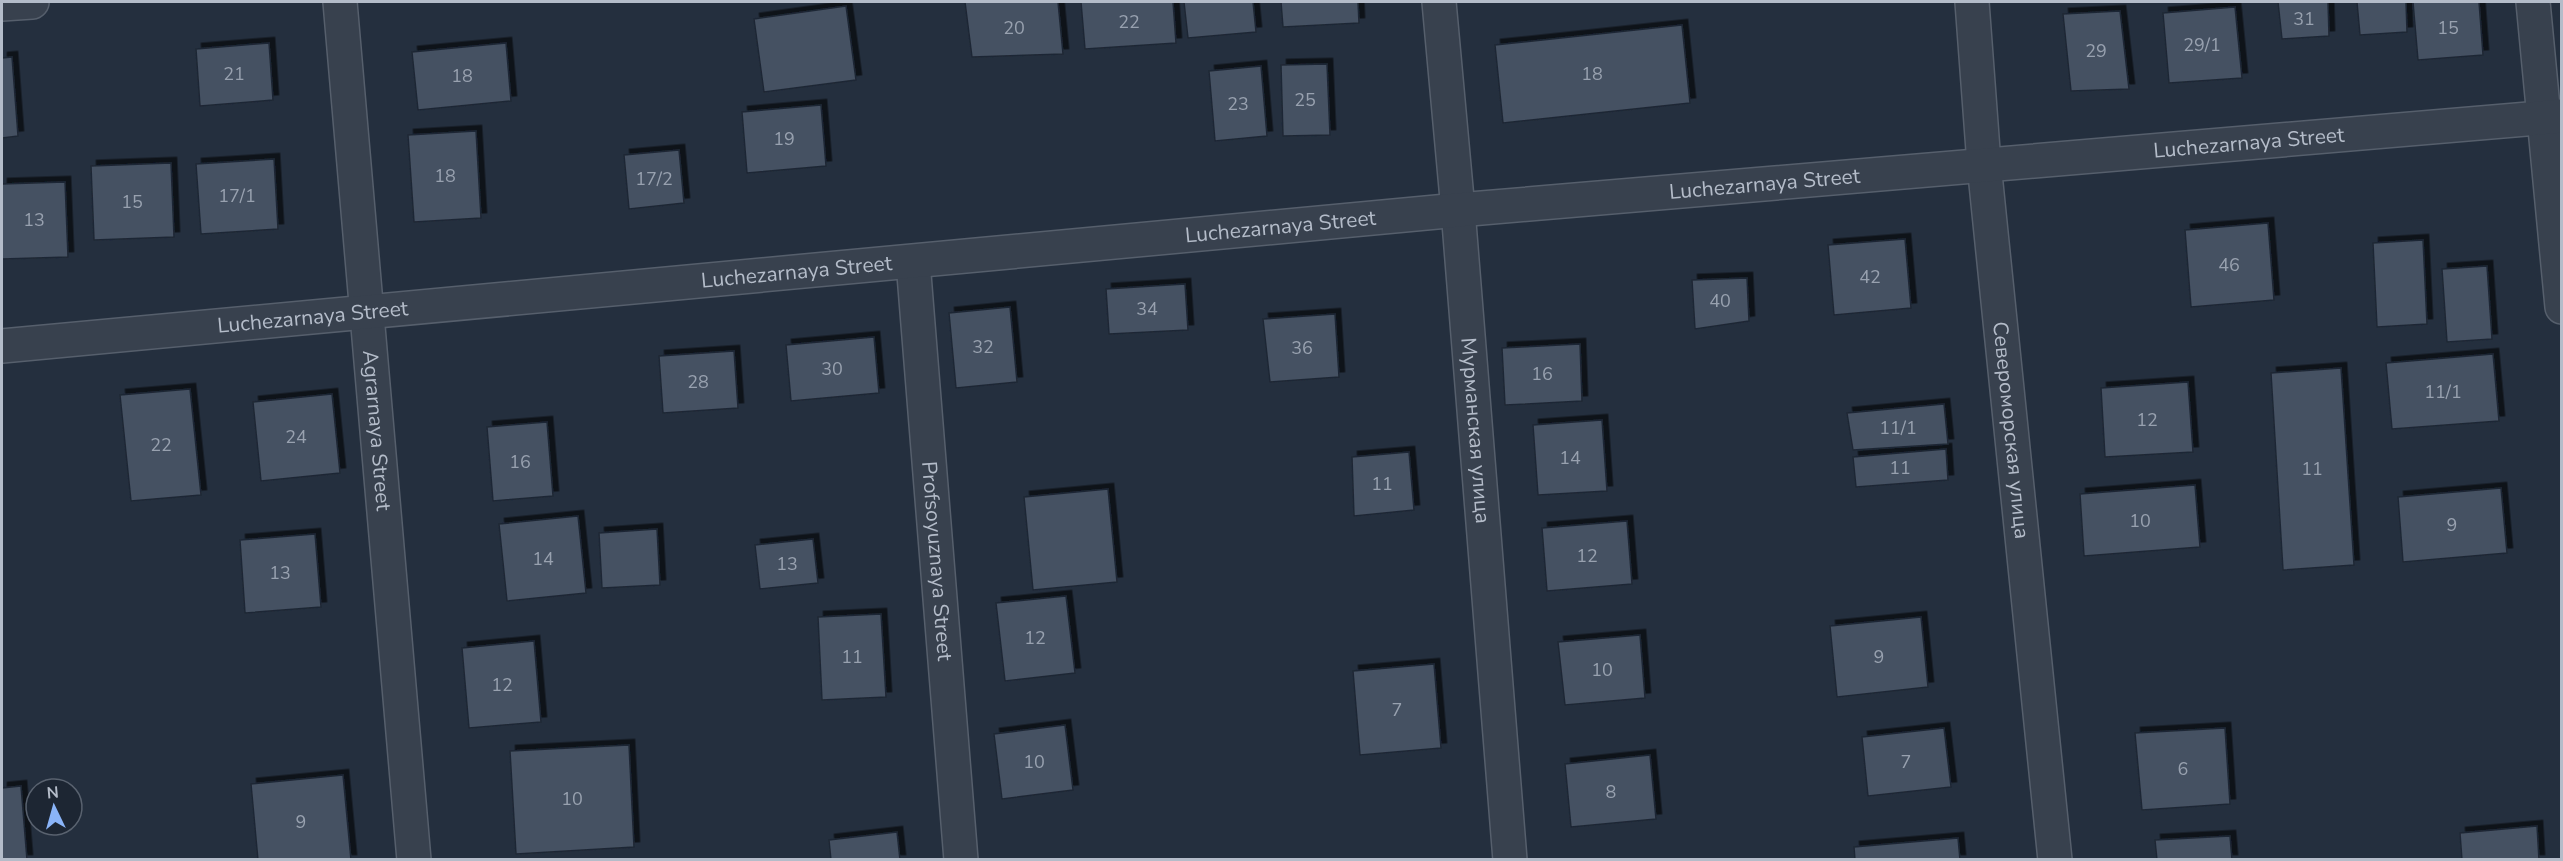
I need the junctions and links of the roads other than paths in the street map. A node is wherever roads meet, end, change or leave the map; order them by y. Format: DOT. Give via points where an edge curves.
graph roads {
  1 [pos="32,2"];
  2 [pos="340,2"];
  3 [pos="1439,2"];
  4 [pos="1972,2"];
  5 [pos="2533,2"];
  6 [pos="2,4"];
  7 [pos="2553,116"];
  8 [pos="1984,164"];
  9 [pos="1458,210"];
  10 [pos="914,262"];
  11 [pos="2562,307"];
  12 [pos="366,313"];
  13 [pos="2,346"];
  14 [pos="414,860"];
  15 [pos="961,860"];
  16 [pos="1510,860"];
  17 [pos="2055,860"];
  1 -- 6 [label="street"];
  2 -- 12 [label="street, Agrarnaya Street"];
  3 -- 9 [label="street, Мурманская улица"];
  4 -- 8 [label="street, Североморская улица"];
  5 -- 7 [label="street"];
  7 -- 8 [label="street, Luchezarnaya Street"];
  7 -- 11 [label="street"];
  8 -- 9 [label="street, Luchezarnaya Street"];
  8 -- 17 [label="street, Североморская улица"];
  9 -- 10 [label="street, Luchezarnaya Street"];
  9 -- 16 [label="street, Мурманская улица"];
  10 -- 12 [label="street, Luchezarnaya Street"];
  10 -- 15 [label="street, Profsoyuznaya Street"];
  12 -- 13 [label="street, Luchezarnaya Street"];
  12 -- 14 [label="street, Agrarnaya Street"];
}
